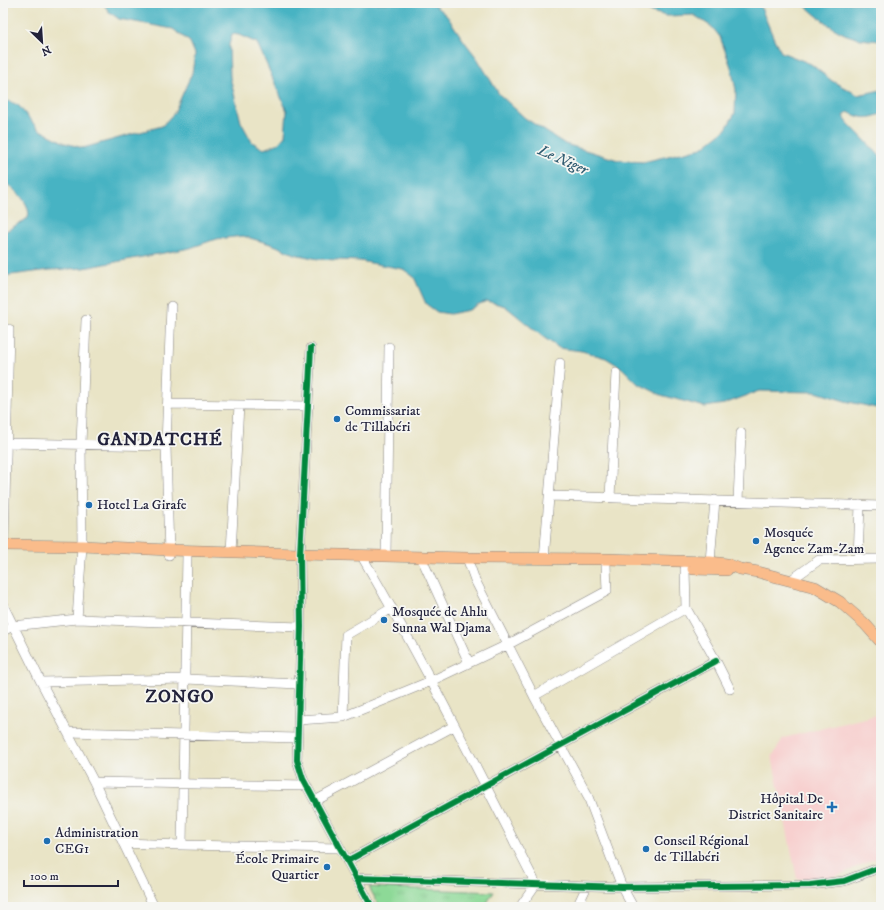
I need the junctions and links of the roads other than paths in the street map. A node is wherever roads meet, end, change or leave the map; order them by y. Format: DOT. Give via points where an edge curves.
graph roads {
  1 [pos="171,306"];
  2 [pos="86,320"];
  3 [pos="9,329"];
  4 [pos="389,347"];
  5 [pos="311,348"];
  6 [pos="560,363"];
  7 [pos="616,373"];
  8 [pos="168,404"];
  9 [pos="239,405"];
  10 [pos="309,406"];
  11 [pos="741,433"];
  12 [pos="6,443"];
  13 [pos="80,444"];
  14 [pos="166,446"];
  15 [pos="550,496"];
  16 [pos="610,498"];
  17 [pos="715,500"];
  18 [pos="738,501"];
  19 [pos="860,505"];
  20 [pos="881,506"];
  21 [pos="3,546"];
  22 [pos="82,548"];
  23 [pos="231,552"];
  24 [pos="169,553"];
  25 [pos="187,555"];
  26 [pos="386,556"];
  27 [pos="300,557"];
  28 [pos="422,559"];
  29 [pos="544,559"];
  30 [pos="858,559"];
  31 [pos="881,559"];
  32 [pos="364,560"];
  33 [pos="468,561"];
  34 [pos="710,562"];
  35 [pos="606,564"];
  36 [pos="685,569"];
  37 [pos="740,569"];
  38 [pos="791,580"];
  39 [pos="3,605"];
  40 [pos="392,608"];
  41 [pos="686,608"];
  42 [pos="78,619"];
  43 [pos="186,623"];
  44 [pos="13,626"];
  45 [pos="301,627"];
  46 [pos="3,631"];
  47 [pos="881,642"];
  48 [pos="509,644"];
  49 [pos="716,661"];
  50 [pos="469,663"];
  51 [pos="185,679"];
  52 [pos="431,681"];
  53 [pos="41,682"];
  54 [pos="299,684"];
  55 [pos="730,689"];
  56 [pos="534,696"];
  57 [pos="343,717"];
  58 [pos="298,720"];
  59 [pos="454,726"];
  60 [pos="68,732"];
  61 [pos="184,735"];
  62 [pos="297,738"];
  63 [pos="561,745"];
  64 [pos="94,782"];
  65 [pos="183,784"];
  66 [pos="307,786"];
  67 [pos="486,786"];
  68 [pos="315,801"];
  69 [pos="123,843"];
  70 [pos="182,845"];
  71 [pos="340,848"];
  72 [pos="347,861"];
  73 [pos="881,867"];
  74 [pos="356,878"];
  75 [pos="536,884"];
  76 [pos="587,886"];
  77 [pos="622,887"];
  78 [pos="154,907"];
  79 [pos="372,907"];
  80 [pos="520,907"];
  81 [pos="577,907"];
  82 [pos="633,907"];
  1 -- 8 [label="street"];
  2 -- 13 [label="street"];
  3 -- 12 [label="street"];
  4 -- 26 [label="street"];
  5 -- 10 [label="street"];
  6 -- 15 [label="street"];
  7 -- 16 [label="street"];
  8 -- 9 [label="street"];
  8 -- 14 [label="street"];
  9 -- 10 [label="street"];
  9 -- 23 [label="street"];
  10 -- 27 [label="street"];
  11 -- 18 [label="street"];
  12 -- 13 [label="street"];
  12 -- 21 [label="street"];
  13 -- 14 [label="street"];
  13 -- 22 [label="street"];
  14 -- 24 [label="street"];
  15 -- 16 [label="street"];
  15 -- 29 [label="street"];
  16 -- 17 [label="street"];
  17 -- 18 [label="street"];
  17 -- 34 [label="street"];
  18 -- 19 [label="street"];
  19 -- 20 [label="street"];
  19 -- 30 [label="street"];
  21 -- 22 [label="main road"];
  22 -- 24 [label="main road"];
  22 -- 42 [label="street"];
  23 -- 24 [label="main road"];
  23 -- 27 [label="main road"];
  24 -- 25 [label="main road"];
  25 -- 27 [label="main road"];
  25 -- 43 [label="street"];
  26 -- 27 [label="main road"];
  26 -- 28 [label="main road"];
  27 -- 32 [label="main road"];
  27 -- 45 [label="street"];
  28 -- 32 [label="main road"];
  28 -- 33 [label="main road"];
  28 -- 50 [label="street"];
  29 -- 33 [label="main road"];
  29 -- 34 [label="main road"];
  30 -- 31 [label="street"];
  30 -- 38 [label="street" via="819,560"];
  32 -- 40 [label="street"];
  33 -- 35 [label="main road"];
  33 -- 48 [label="street" via="475,580"];
  34 -- 37 [label="main road" via="728,564"];
  35 -- 36 [label="main road"];
  35 -- 48 [label="street" via="607,591"];
  36 -- 37 [label="main road"];
  36 -- 41 [label="street"];
  37 -- 38 [label="main road"];
  38 -- 47 [label="main road" via="815,587 840,602"];
  39 -- 44 [label="street"];
  40 -- 52 [label="street"];
  40 -- 57 [label="street" via="346,634"];
  41 -- 49 [label="street"];
  41 -- 56 [label="street"];
  42 -- 43 [label="street"];
  42 -- 44 [label="street"];
  43 -- 45 [label="street"];
  43 -- 51 [label="street"];
  44 -- 46 [label="street"];
  44 -- 53 [label="street"];
  45 -- 54 [label="street"];
  48 -- 50 [label="street"];
  48 -- 56 [label="street"];
  49 -- 55 [label="street"];
  49 -- 63 [label="street"];
  50 -- 52 [label="street"];
  51 -- 53 [label="street"];
  51 -- 54 [label="street"];
  51 -- 61 [label="street"];
  52 -- 57 [label="street"];
  52 -- 59 [label="street"];
  53 -- 60 [label="street"];
  54 -- 58 [label="street"];
  56 -- 63 [label="street"];
  57 -- 58 [label="street"];
  58 -- 62 [label="street"];
  59 -- 67 [label="street"];
  59 -- 68 [label="street"];
  60 -- 61 [label="street"];
  60 -- 64 [label="street"];
  61 -- 62 [label="street"];
  61 -- 65 [label="street"];
  62 -- 66 [label="street" via="297,760"];
  63 -- 67 [label="street"];
  63 -- 77 [label="street" via="587,794"];
  64 -- 65 [label="street"];
  64 -- 69 [label="street"];
  65 -- 66 [label="street"];
  65 -- 70 [label="street"];
  66 -- 68 [label="street"];
  67 -- 72 [label="street"];
  67 -- 75 [label="street"];
  68 -- 71 [label="street"];
  69 -- 70 [label="street"];
  69 -- 78 [label="street"];
  70 -- 71 [label="street"];
  71 -- 72 [label="street"];
  72 -- 74 [label="street"];
  73 -- 77 [label="street" via="844,881 810,885"];
  74 -- 75 [label="street"];
  74 -- 79 [label="street"];
  75 -- 76 [label="street"];
  75 -- 80 [label="street"];
  76 -- 77 [label="street"];
  76 -- 81 [label="street"];
  77 -- 82 [label="street"];
}
